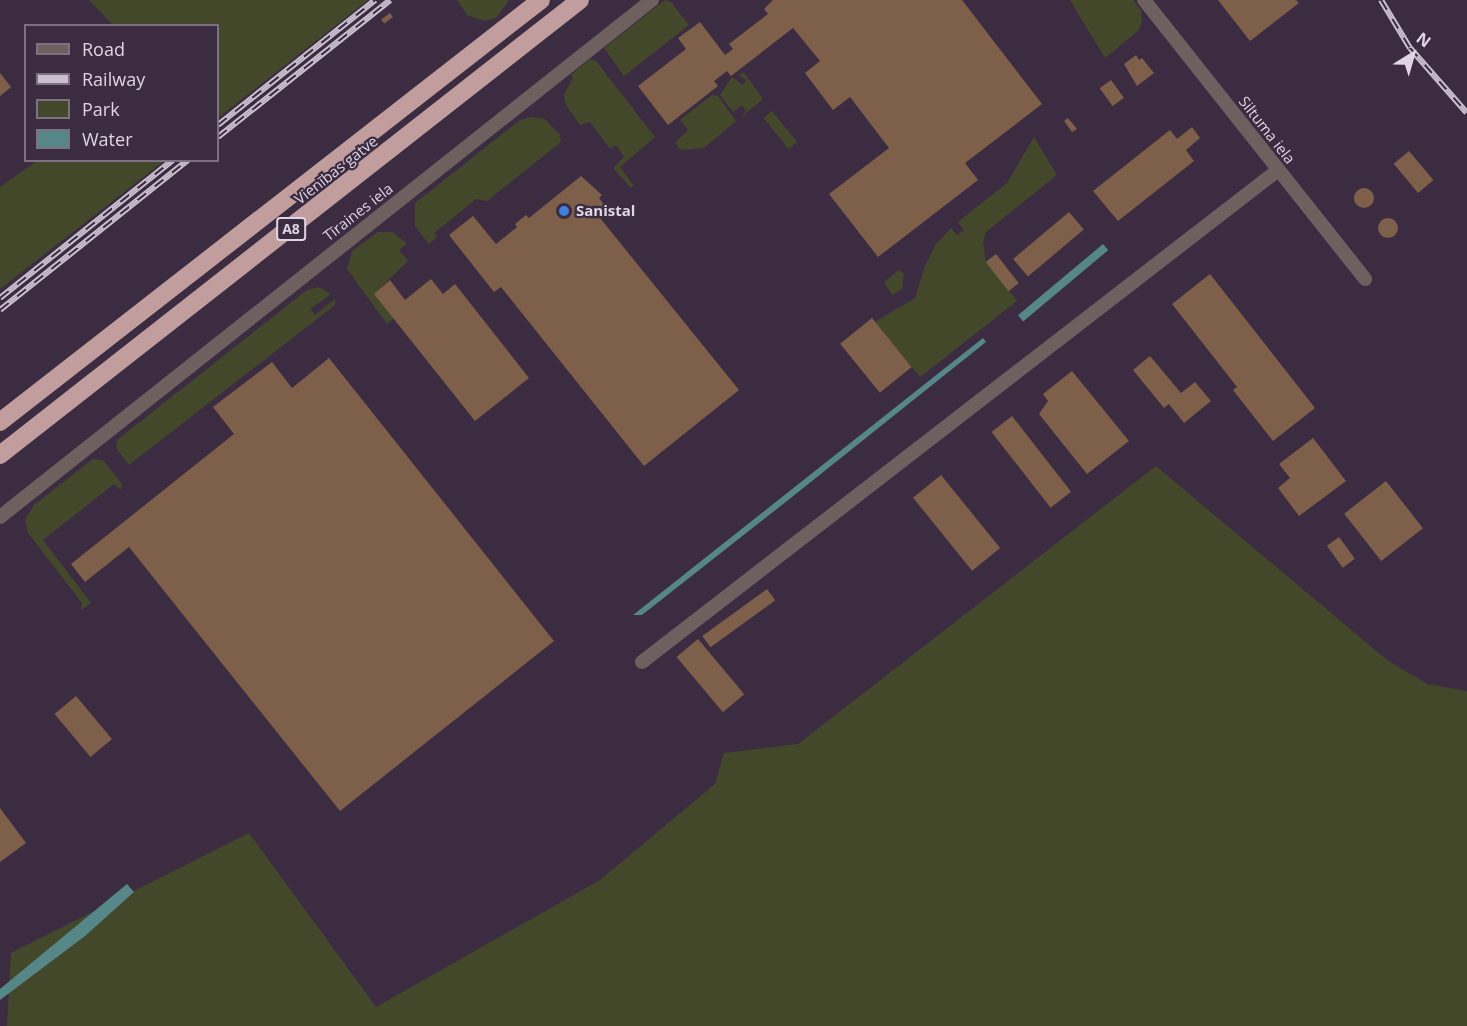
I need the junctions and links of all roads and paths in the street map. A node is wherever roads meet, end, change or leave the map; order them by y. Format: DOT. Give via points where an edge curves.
graph roads {
  1 [pos="541,0"];
  2 [pos="580,0"];
  3 [pos="652,0"];
  4 [pos="1144,0"];
  5 [pos="1278,170"];
  6 [pos="1365,279"];
  7 [pos="0,422"];
  8 [pos="0,455"];
  9 [pos="0,517"];
  10 [pos="642,662"];
  1 -- 7 [label="highway, Vienības gatve / A8"];
  2 -- 8 [label="highway, Vienības gatve / A8"];
  3 -- 9 [label="street, Tīraines iela"];
  4 -- 5 [label="street, Siltuma iela"];
  5 -- 6 [label="street, Siltuma iela"];
  5 -- 10 [label="street"];
}
